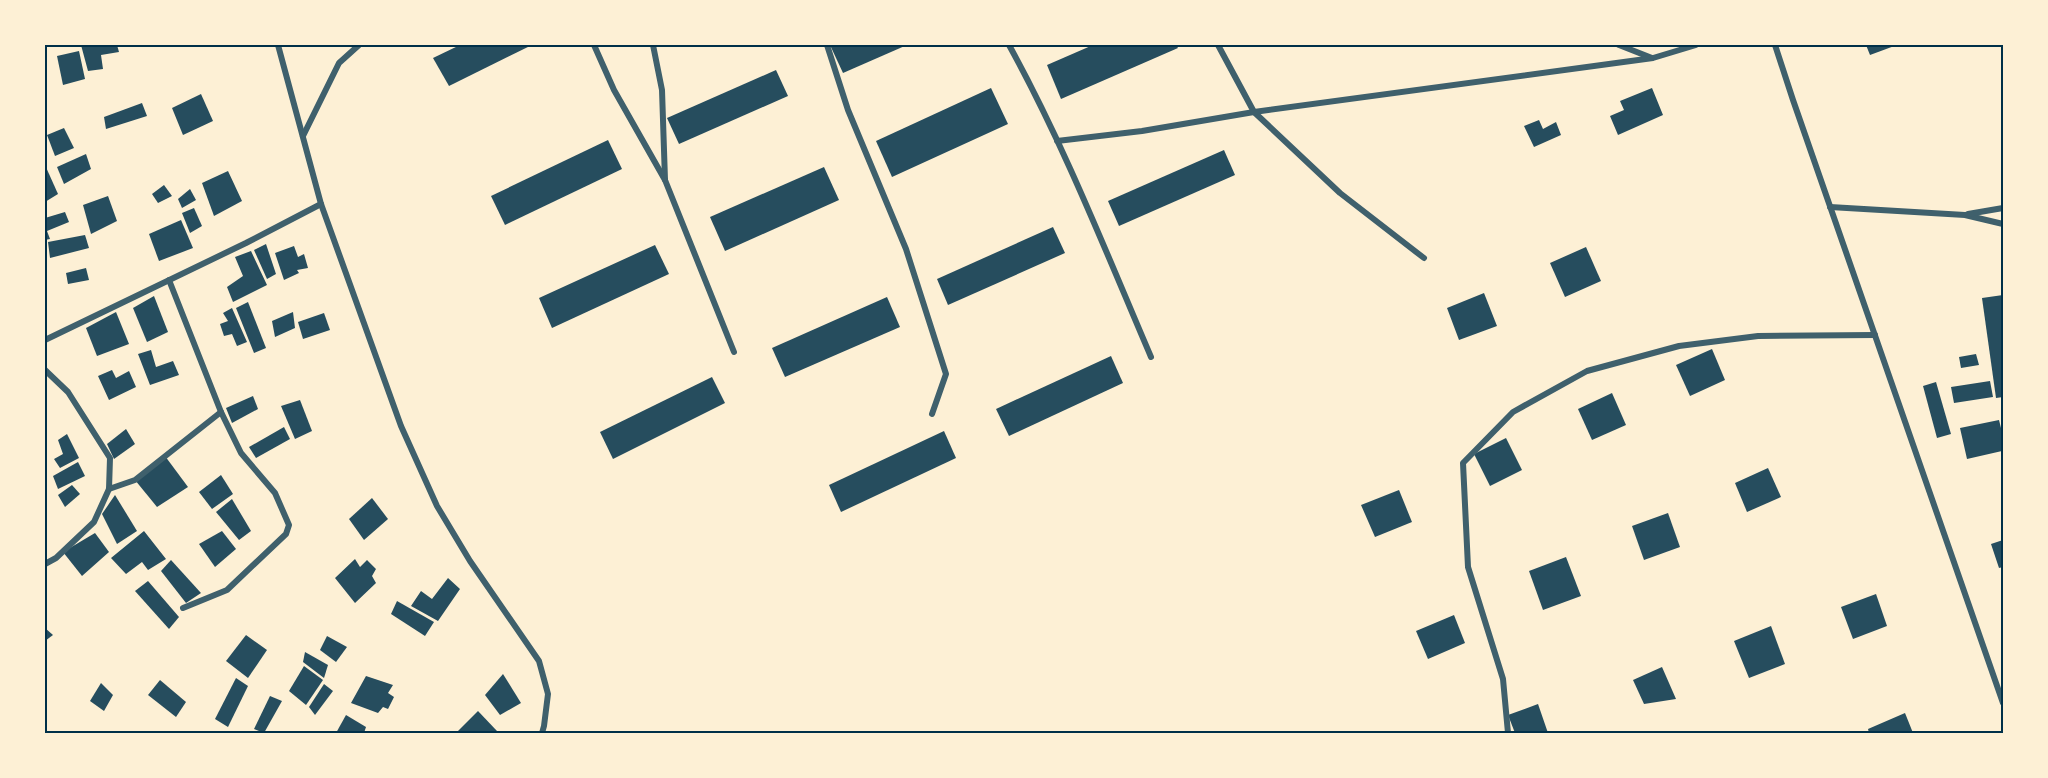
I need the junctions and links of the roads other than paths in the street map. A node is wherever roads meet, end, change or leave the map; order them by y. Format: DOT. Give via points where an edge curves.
graph roads {
  1 [pos="279,45"];
  2 [pos="359,45"];
  3 [pos="594,45"];
  4 [pos="653,45"];
  5 [pos="827,45"];
  6 [pos="1008,45"];
  7 [pos="1218,45"];
  8 [pos="1619,45"];
  9 [pos="1696,45"];
  10 [pos="1775,45"];
  11 [pos="1653,58"];
  12 [pos="1254,112"];
  13 [pos="303,137"];
  14 [pos="1056,141"];
  15 [pos="665,180"];
  16 [pos="321,204"];
  17 [pos="1830,207"];
  18 [pos="2003,208"];
  19 [pos="1965,215"];
  20 [pos="2003,224"];
  21 [pos="1424,258"];
  22 [pos="169,280"];
  23 [pos="1875,335"];
  24 [pos="45,340"];
  25 [pos="734,352"];
  26 [pos="1151,357"];
  27 [pos="45,370"];
  28 [pos="221,412"];
  29 [pos="932,414"];
  30 [pos="109,489"];
  31 [pos="45,564"];
  32 [pos="183,608"];
  33 [pos="2003,703"];
  34 [pos="542,733"];
  35 [pos="1508,733"];
  1 -- 13 [label="street"];
  2 -- 13 [label="street" via="339,63"];
  3 -- 15 [label="street" via="614,90"];
  4 -- 15 [label="street" via="662,90"];
  5 -- 29 [label="street" via="848,110 906,249 946,374"];
  6 -- 14 [label="street"];
  7 -- 12 [label="street"];
  8 -- 11 [label="street"];
  9 -- 11 [label="street"];
  10 -- 17 [label="street"];
  11 -- 12 [label="street"];
  12 -- 14 [label="street"];
  12 -- 21 [label="street" via="1340,193"];
  13 -- 16 [label="street"];
  14 -- 26 [label="street"];
  15 -- 25 [label="street"];
  16 -- 22 [label="street"];
  16 -- 34 [label="street" via="400,426 437,506 539,661 548,694"];
  17 -- 19 [label="street"];
  17 -- 23 [label="street"];
  18 -- 19 [label="street"];
  19 -- 20 [label="street"];
  22 -- 24 [label="street"];
  22 -- 28 [label="street"];
  23 -- 33 [label="street"];
  23 -- 35 [label="street" via="1746,337 1679,346 1587,371 1514,412 1463,463 1468,567 1503,679"];
  27 -- 30 [label="street" via="68,392 110,458"];
  28 -- 30 [label="street" via="135,480"];
  28 -- 32 [label="street" via="242,453 275,493 290,525 286,534 227,590"];
  30 -- 31 [label="street" via="94,522"];
}
